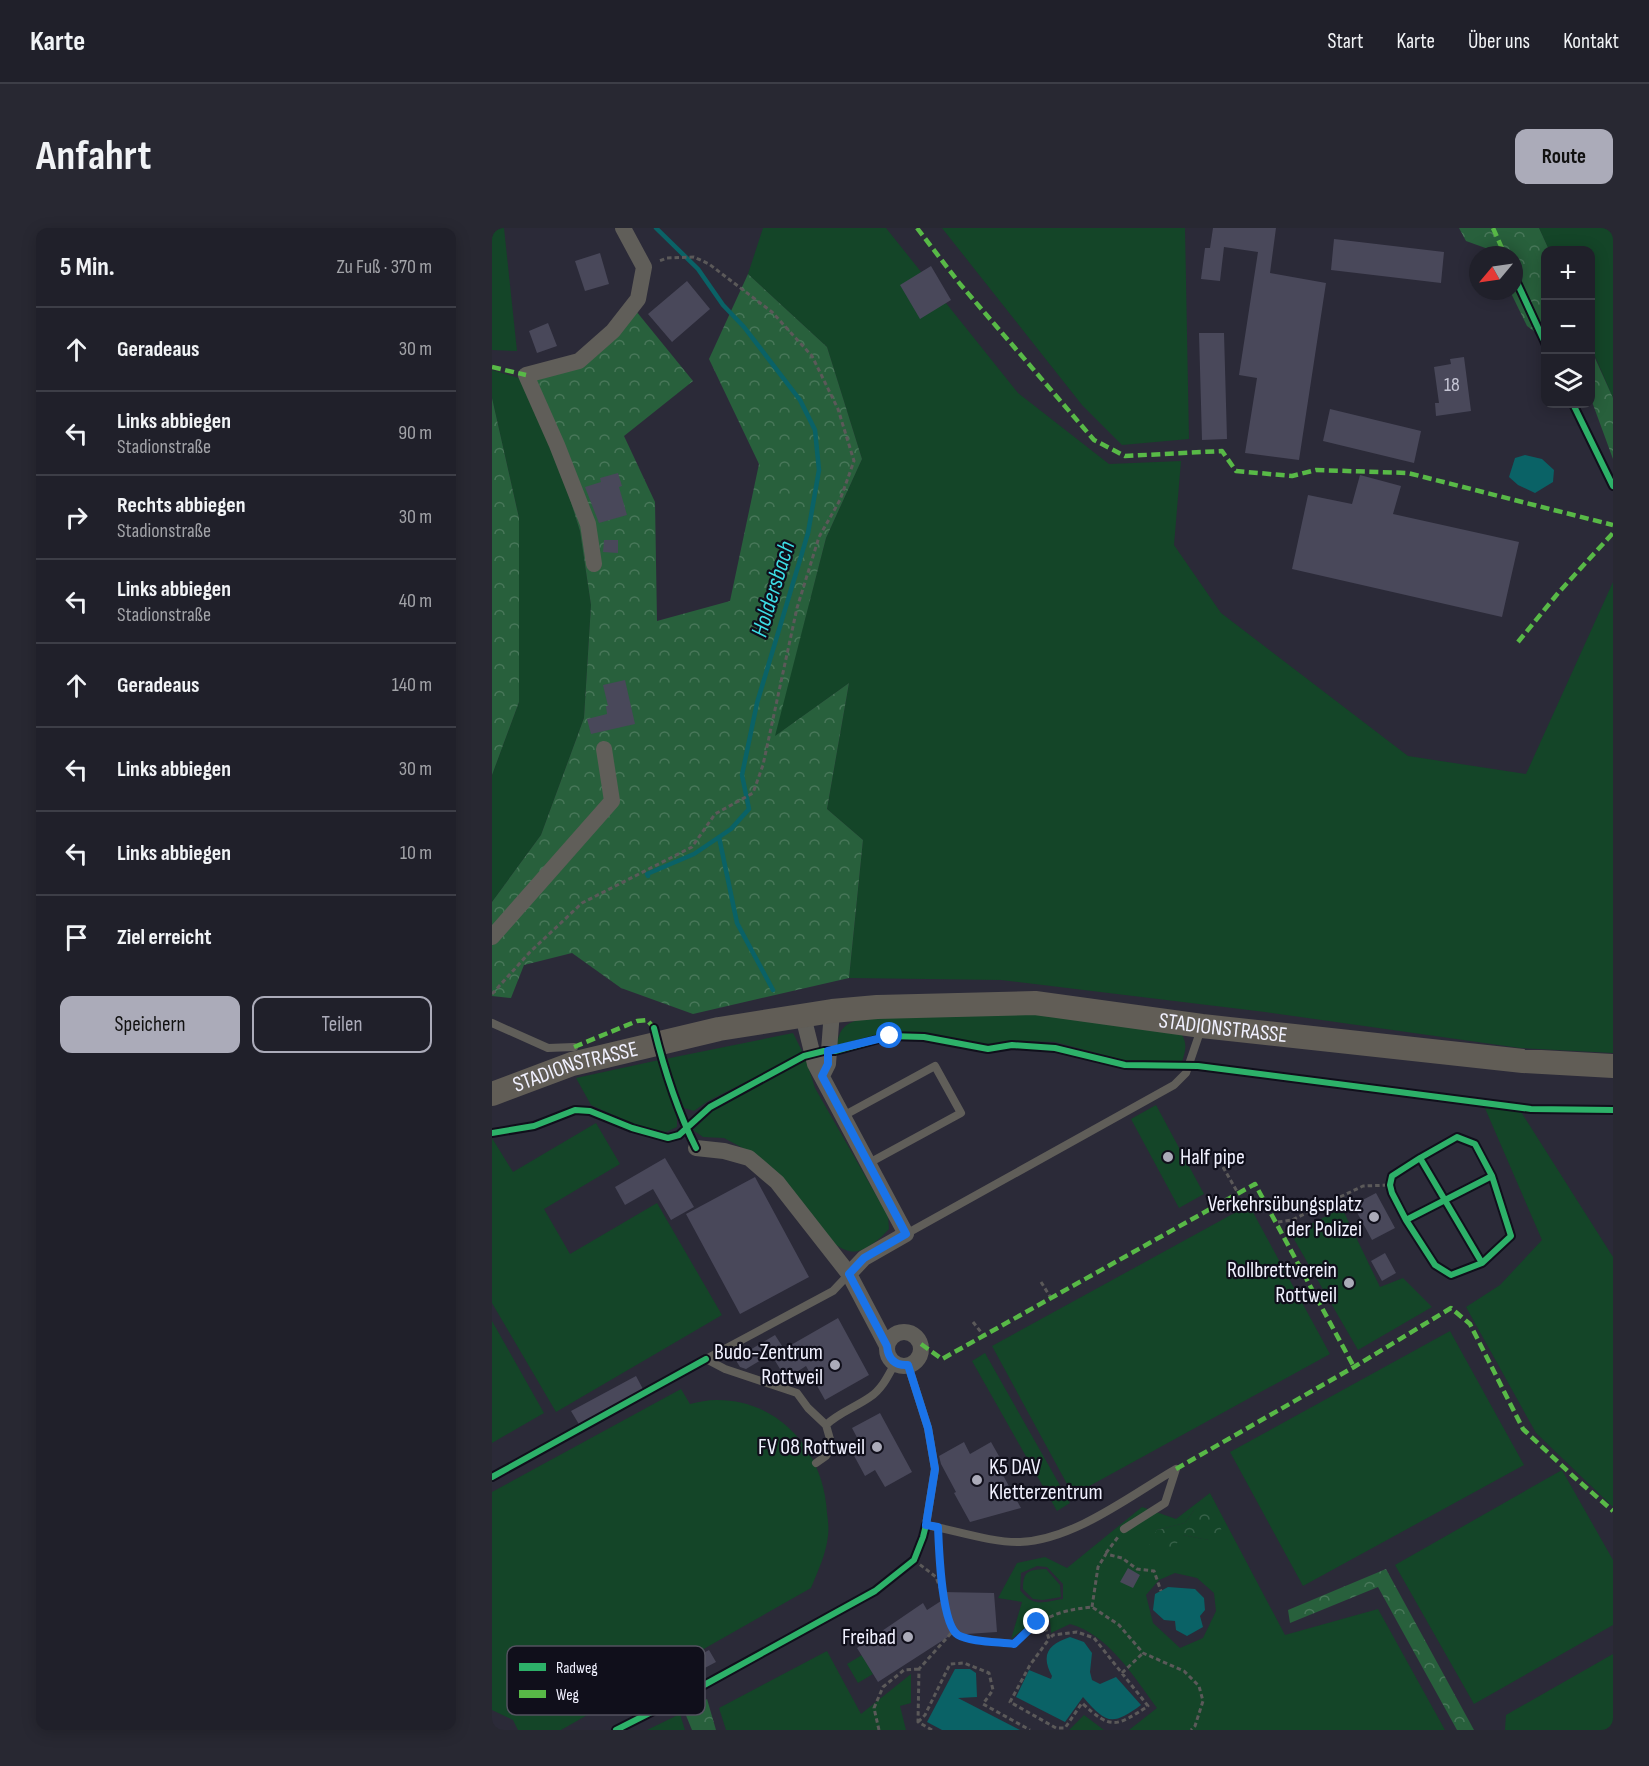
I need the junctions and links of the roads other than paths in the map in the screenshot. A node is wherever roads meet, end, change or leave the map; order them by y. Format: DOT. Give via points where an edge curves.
graph roads {
  1 [pos="623,228"];
  2 [pos="594,564"];
  3 [pos="604,749"];
  4 [pos="492,938"];
  5 [pos="832,1011"];
  6 [pos="803,1016"];
  7 [pos="492,1023"];
  8 [pos="1203,1026"];
  9 [pos="574,1047"];
  10 [pos="1613,1066"];
  11 [pos="822,1076"];
  12 [pos="492,1094"];
  13 [pos="843,1116"];
  14 [pos="696,1148"];
  15 [pos="869,1163"];
  16 [pos="906,1234"];
  17 [pos="849,1274"];
  18 [pos="887,1346"];
  19 [pos="902,1364"];
  20 [pos="826,1425"];
  21 [pos="816,1463"];
  22 [pos="1124,1529"];
  1 -- 2 [label="street" via="644,267 638,299 613,331 579,361 526,375 588,524"];
  3 -- 4 [label="street" via="612,801"];
  5 -- 6 [label="street, STADIONSTRASSE"];
  5 -- 8 [label="street, STADIONSTRASSE" via="1035,1004"];
  5 -- 11 [label="street" via="828,1064"];
  6 -- 11 [label="street" via="815,1064"];
  6 -- 12 [label="street, STADIONSTRASSE" via="718,1029 572,1064"];
  7 -- 9 [label="lane" via="548,1048"];
  8 -- 10 [label="street, STADIONSTRASSE" via="1523,1061"];
  8 -- 16 [label="lane" via="1186,1073 1174,1085"];
  11 -- 13 [label="street"];
  13 -- 15 [label="street"];
  13 -- 15 [label="lane" via="934,1066 960,1113"];
  14 -- 17 [label="street" via="750,1158 777,1182"];
  15 -- 16 [label="street"];
  16 -- 17 [label="street" via="864,1258"];
  17 -- 18 [label="street"];
  17 -- 20 [label="lane" via="833,1291 706,1359 797,1393"];
  18 -- 19 [label="street" via="887,1353"];
  18 -- 19 [label="street" via="894,1335 913,1334 921,1344 919,1358"];
  19 -- 20 [label="lane" via="871,1397"];
  19 -- 22 [label="lane" via="928,1428 935,1469 926,1525 1020,1542 1054,1536 1085,1523 1176,1469 1165,1503"];
  20 -- 21 [label="lane" via="832,1446"];
}
